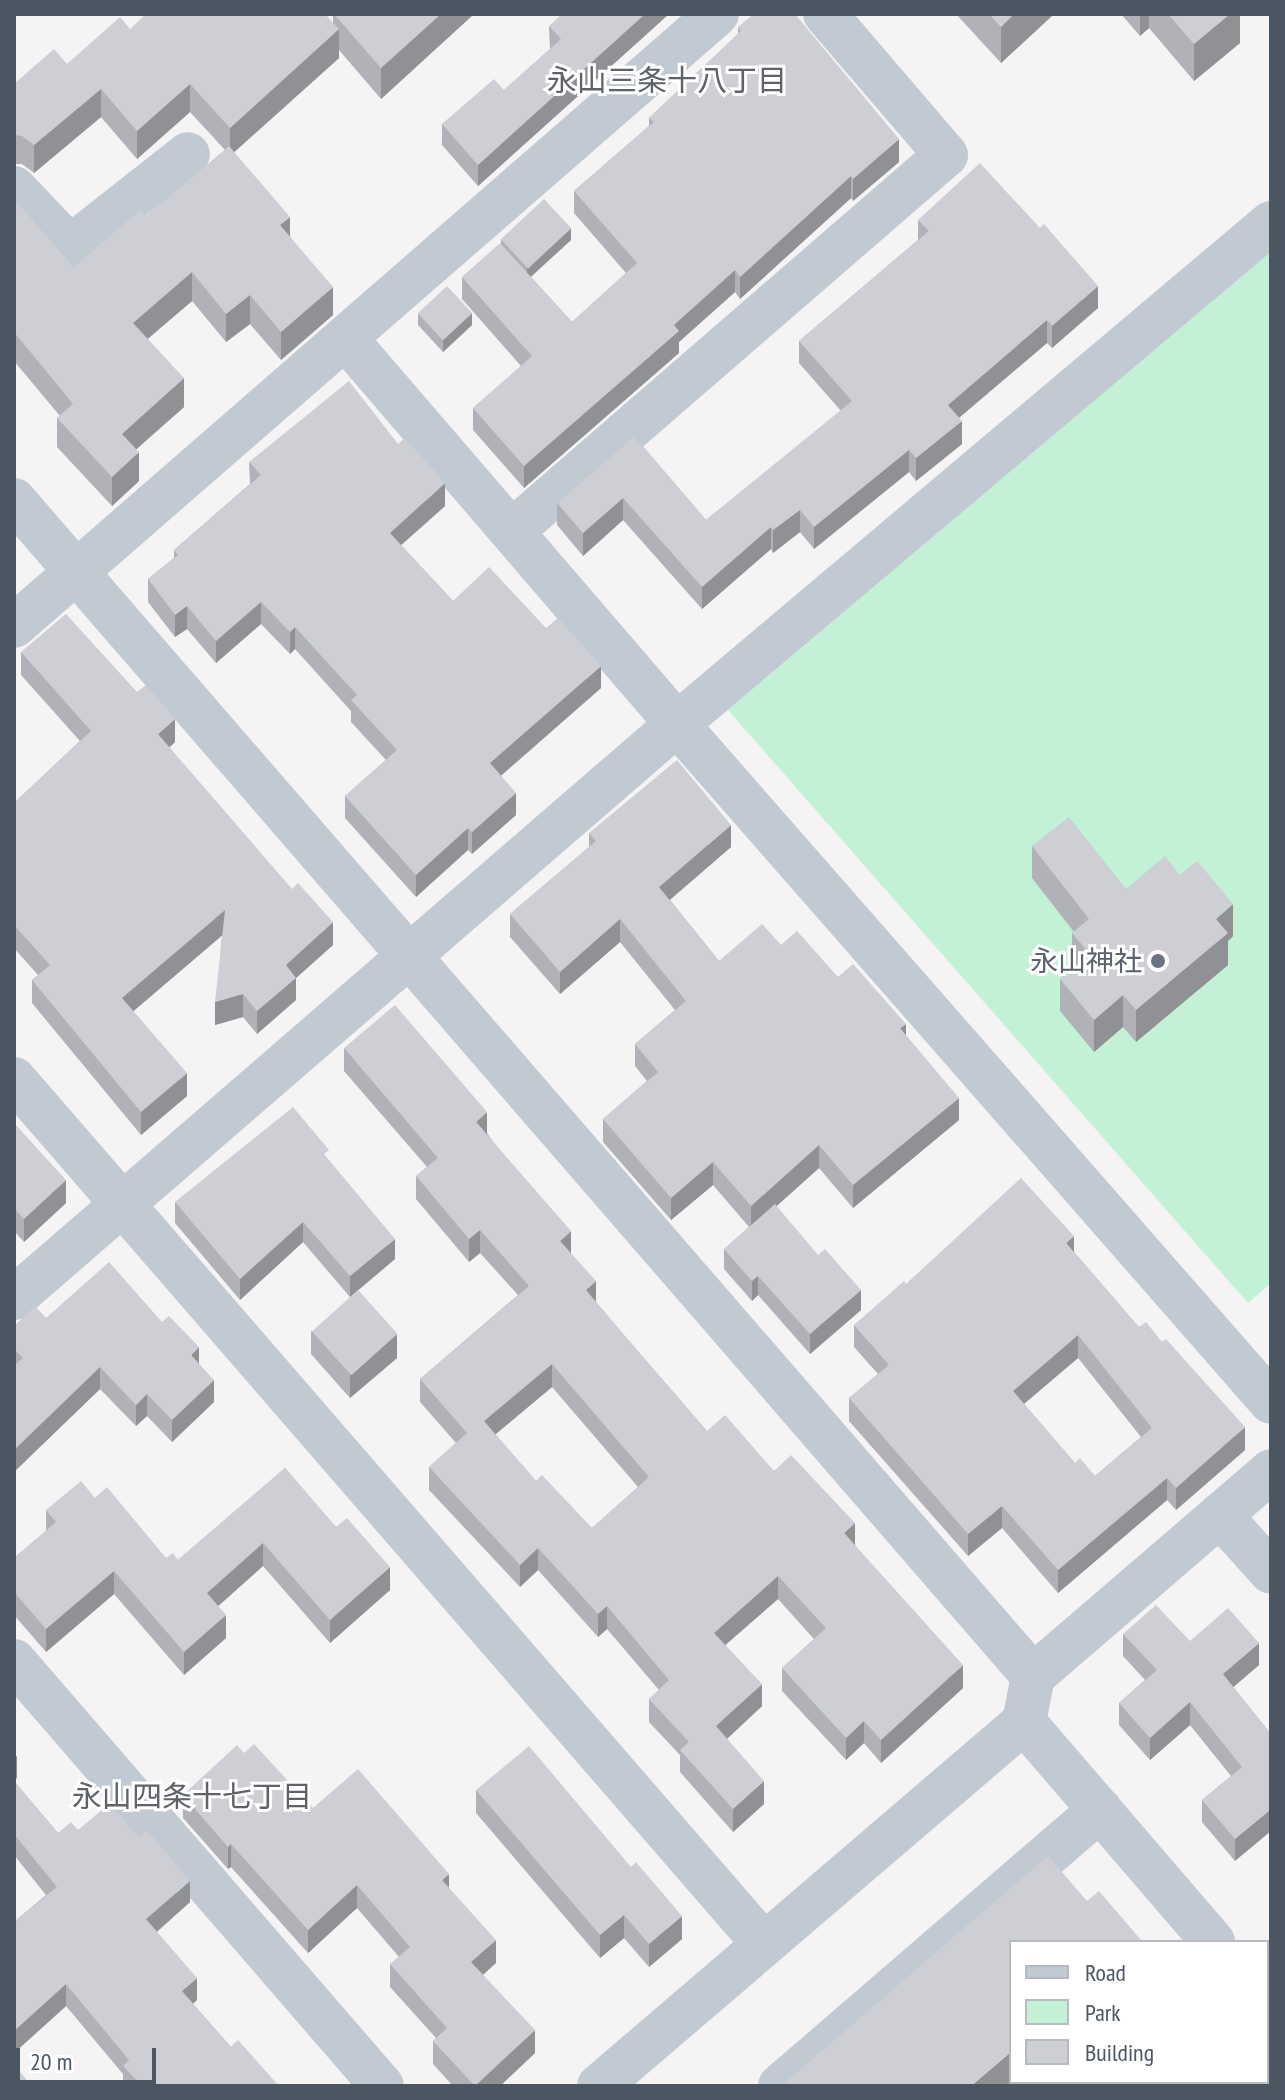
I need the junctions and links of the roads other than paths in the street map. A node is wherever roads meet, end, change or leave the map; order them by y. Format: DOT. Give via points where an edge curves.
graph roads {
  1 [pos="717,14"];
  2 [pos="825,14"];
  3 [pos="188,154"];
  4 [pos="14,188"];
  5 [pos="1271,223"];
  6 [pos="346,339"];
  7 [pos="14,500"];
  8 [pos="512,531"];
  9 [pos="76,574"];
  10 [pos="14,626"];
  11 [pos="677,724"];
  12 [pos="408,956"];
  13 [pos="14,1079"];
  14 [pos="123,1205"];
  15 [pos="14,1298"];
  16 [pos="1271,1402"];
  17 [pos="1271,1471"];
  18 [pos="1220,1515"];
  19 [pos="1271,1572"];
  20 [pos="14,1661"];
  21 [pos="1033,1676"];
  22 [pos="1024,1722"];
  23 [pos="1100,1810"];
  24 [pos="1211,1940"];
  25 [pos="763,1943"];
  26 [pos="382,2086"];
  27 [pos="599,2086"];
  28 [pos="780,2086"];
  1 -- 6 [label="street"];
  2 -- 8 [label="street" via="946,155"];
  3 -- 4 [label="street" via="70,247"];
  5 -- 11 [label="street"];
  6 -- 8 [label="street"];
  6 -- 9 [label="street"];
  7 -- 9 [label="street"];
  8 -- 11 [label="street"];
  9 -- 10 [label="street"];
  9 -- 12 [label="street"];
  11 -- 12 [label="street"];
  11 -- 16 [label="street"];
  12 -- 14 [label="street"];
  12 -- 21 [label="street"];
  13 -- 14 [label="street"];
  14 -- 15 [label="street"];
  14 -- 25 [label="street"];
  17 -- 18 [label="street"];
  18 -- 19 [label="street"];
  18 -- 21 [label="street"];
  20 -- 26 [label="street"];
  21 -- 22 [label="street"];
  22 -- 23 [label="street"];
  22 -- 25 [label="street"];
  23 -- 24 [label="street"];
  23 -- 28 [label="street"];
  25 -- 27 [label="street"];
}
